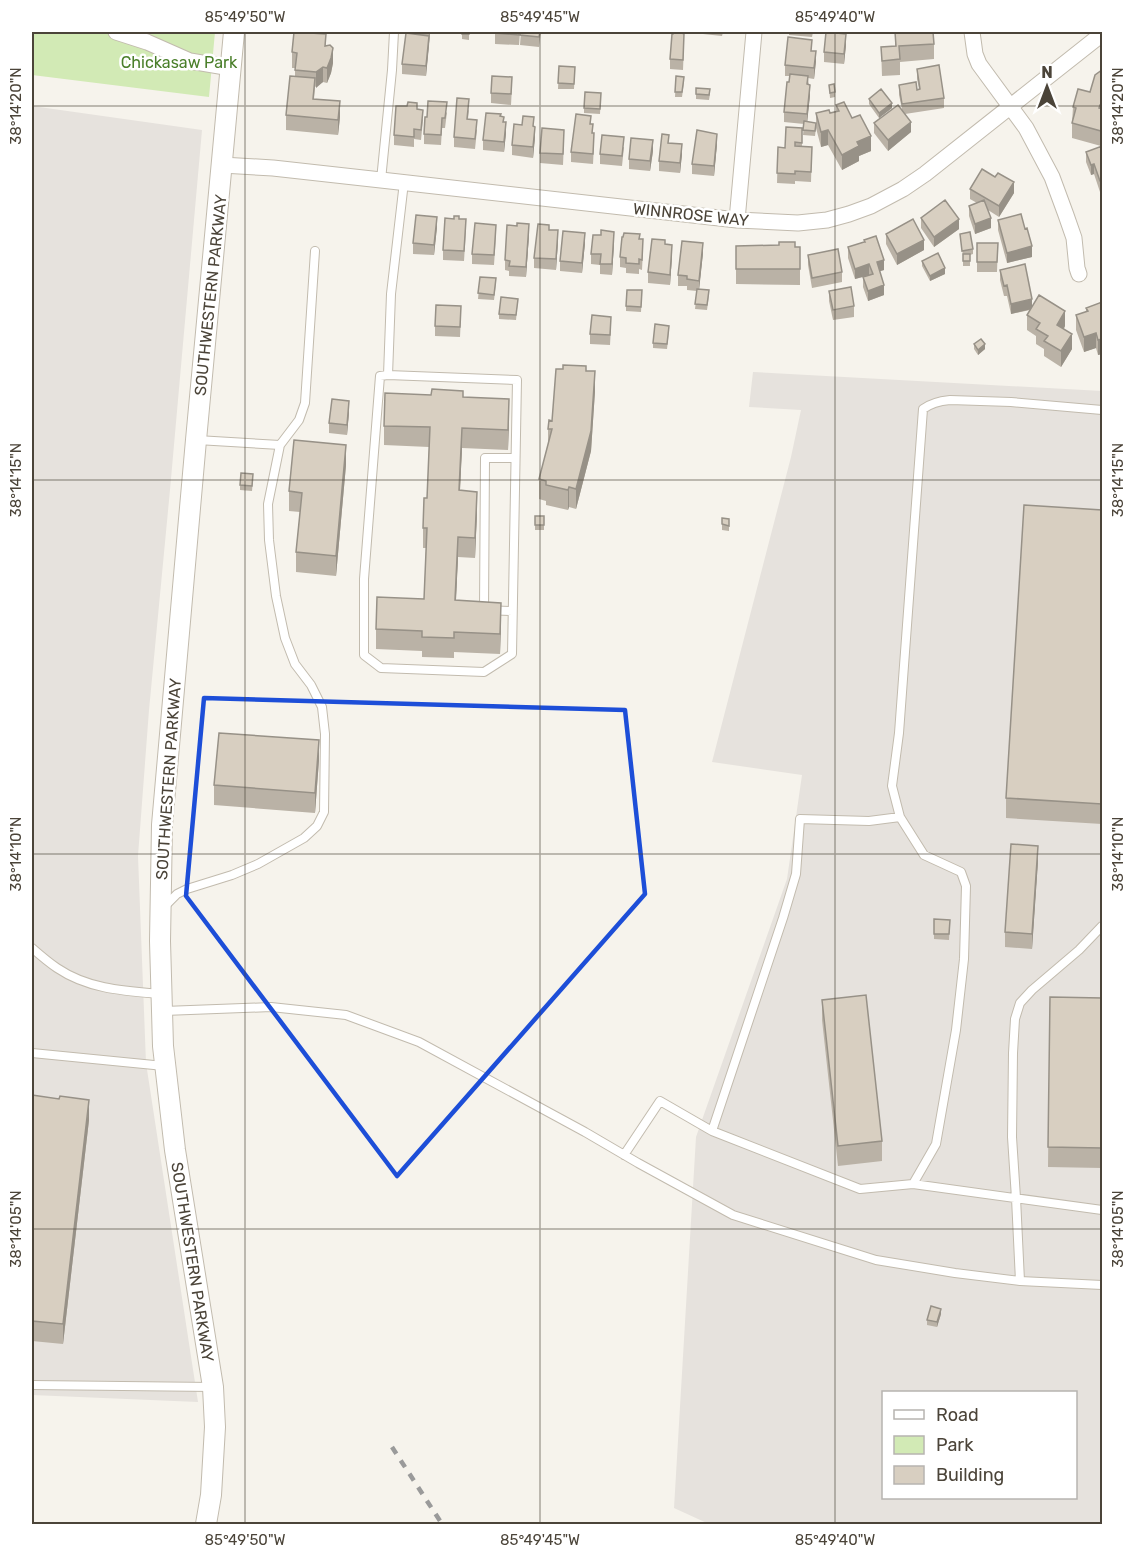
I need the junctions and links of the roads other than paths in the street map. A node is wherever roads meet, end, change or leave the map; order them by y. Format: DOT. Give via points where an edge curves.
graph roads {
  1 [pos="116,32"];
  2 [pos="234,32"];
  3 [pos="394,32"];
  4 [pos="754,32"];
  5 [pos="972,32"];
  6 [pos="1102,34"];
  7 [pos="231,68"];
  8 [pos="1010,108"];
  9 [pos="222,165"];
  10 [pos="381,180"];
  11 [pos="404,182"];
  12 [pos="737,220"];
  13 [pos="315,251"];
  14 [pos="1079,274"];
  15 [pos="388,375"];
  16 [pos="1102,410"];
  17 [pos="196,440"];
  18 [pos="280,446"];
  19 [pos="515,458"];
  20 [pos="512,611"];
  21 [pos="900,818"];
  22 [pos="160,910"];
  23 [pos="1102,926"];
  24 [pos="32,948"];
  25 [pos="162,1003"];
  26 [pos="32,1053"];
  27 [pos="165,1066"];
  28 [pos="712,1131"];
  29 [pos="624,1155"];
  30 [pos="913,1184"];
  31 [pos="1017,1198"];
  32 [pos="1102,1210"];
  33 [pos="1020,1281"];
  34 [pos="1102,1285"];
  35 [pos="32,1385"];
  36 [pos="213,1387"];
  37 [pos="207,1524"];
  1 -- 7 [label="street" via="190,61"];
  2 -- 7 [label="street, SOUTHWESTERN PARKWAY"];
  3 -- 10 [label="lane"];
  4 -- 12 [label="street"];
  5 -- 8 [label="street" via="979,64"];
  6 -- 8 [label="street, WINNROSE WAY"];
  7 -- 9 [label="street, SOUTHWESTERN PARKWAY"];
  8 -- 12 [label="street, WINNROSE WAY" via="918,179 871,206 827,220"];
  8 -- 14 [label="street" via="1026,128 1052,177 1074,238"];
  9 -- 10 [label="street, WINNROSE WAY"];
  9 -- 17 [label="street, SOUTHWESTERN PARKWAY"];
  10 -- 11 [label="street, WINNROSE WAY"];
  11 -- 12 [label="street, WINNROSE WAY"];
  11 -- 15 [label="lane" via="391,294"];
  13 -- 18 [label="lane" via="305,403 299,420"];
  15 -- 19 [label="lane" via="517,380"];
  15 -- 20 [label="lane" via="380,376 364,579 364,655 381,668 484,672 512,654"];
  16 -- 21 [label="lane" via="950,400 923,409 892,786"];
  17 -- 18 [label="lane"];
  17 -- 22 [label="street, SOUTHWESTERN PARKWAY" via="166,766"];
  18 -- 22 [label="lane" via="268,504 269,540 285,638 295,664 322,708 324,812 304,838 258,864 177,894"];
  19 -- 20 [label="lane"];
  19 -- 20 [label="lane" via="485,458 484,610"];
  21 -- 28 [label="lane" via="800,819 796,874"];
  21 -- 30 [label="lane" via="924,855 961,872 966,886 964,959 956,1030 936,1144"];
  22 -- 25 [label="street, SOUTHWESTERN PARKWAY"];
  23 -- 31 [label="lane" via="1020,1004 1013,1053 1012,1137"];
  24 -- 25 [label="lane" via="58,969 92,985"];
  25 -- 27 [label="street, SOUTHWESTERN PARKWAY"];
  25 -- 29 [label="lane" via="271,1007 346,1015 419,1042"];
  26 -- 27 [label="lane"];
  27 -- 36 [label="street, SOUTHWESTERN PARKWAY"];
  28 -- 29 [label="lane" via="660,1101"];
  28 -- 30 [label="lane" via="860,1189"];
  29 -- 33 [label="lane" via="733,1215 876,1260"];
  30 -- 31 [label="lane"];
  31 -- 32 [label="lane"];
  31 -- 33 [label="lane"];
  33 -- 34 [label="lane"];
  35 -- 36 [label="lane"];
  36 -- 37 [label="street, SOUTHWESTERN PARKWAY" via="215,1427"];
}
